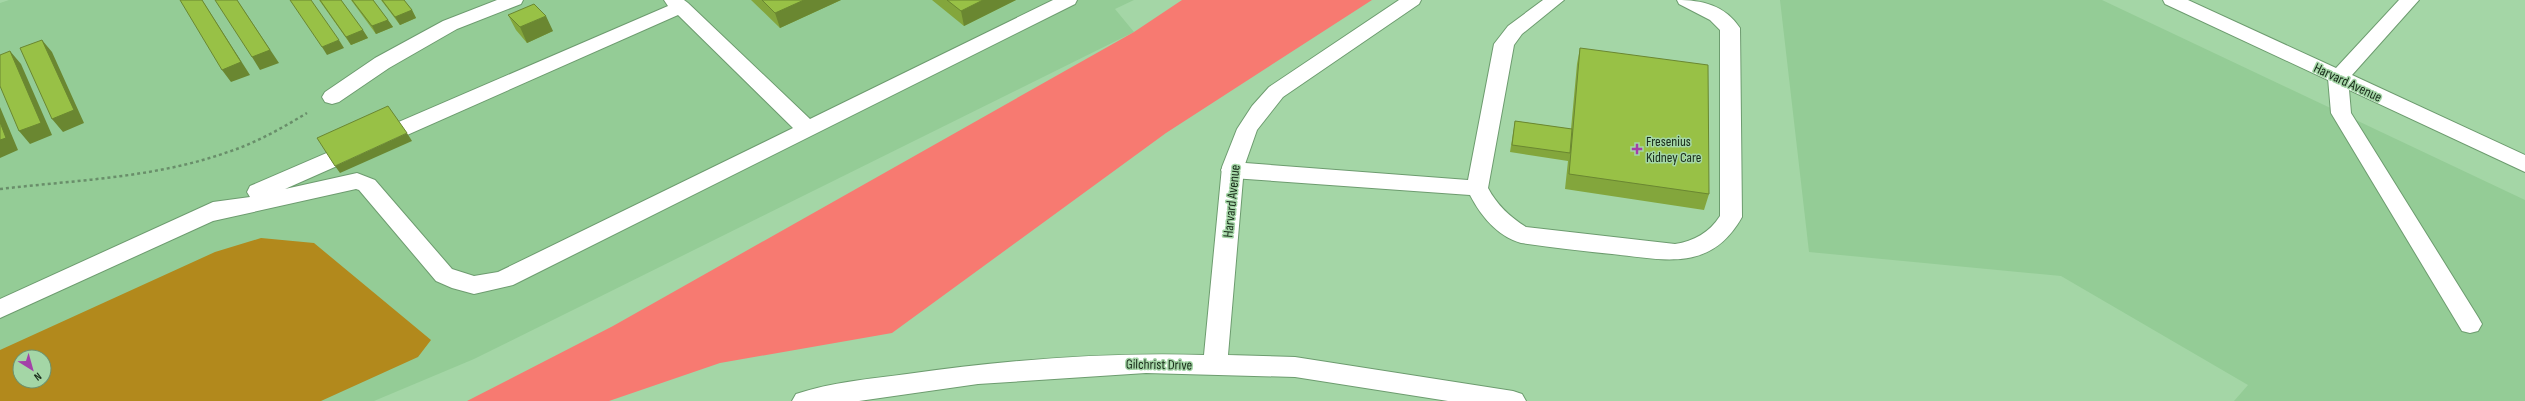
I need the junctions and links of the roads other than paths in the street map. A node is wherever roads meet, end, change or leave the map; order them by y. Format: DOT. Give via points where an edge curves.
graph roads {
  1 [pos="514,0"];
  2 [pos="1068,0"];
  3 [pos="1412,0"];
  4 [pos="1555,0"];
  5 [pos="1686,0"];
  6 [pos="2172,0"];
  7 [pos="2410,0"];
  8 [pos="677,4"];
  9 [pos="2338,78"];
  10 [pos="332,97"];
  11 [pos="807,129"];
  12 [pos="2525,164"];
  13 [pos="1232,170"];
  14 [pos="1477,188"];
  15 [pos="208,214"];
  16 [pos="0,309"];
  17 [pos="2470,324"];
  18 [pos="1215,366"];
  19 [pos="805,401"];
  20 [pos="1513,401"];
  1 -- 10 [label="street" via="450,25 382,63"];
  2 -- 11 [label="street"];
  3 -- 13 [label="street, Harvard Avenue" via="1276,92 1247,129"];
  4 -- 14 [label="street" via="1515,30 1504,44"];
  5 -- 14 [label="street" via="1717,16 1730,28 1731,217 1717,237 1705,246 1675,254 1521,234 1493,215"];
  6 -- 9 [label="street, Harvard Avenue"];
  7 -- 9 [label="street"];
  8 -- 11 [label="street"];
  8 -- 15 [label="street"];
  9 -- 12 [label="street, Harvard Avenue"];
  9 -- 17 [label="street" via="2341,113"];
  11 -- 15 [label="street" via="505,279 484,286 461,285 444,275 367,185 357,181"];
  13 -- 14 [label="street"];
  13 -- 18 [label="street, Harvard Avenue"];
  15 -- 16 [label="street"];
  18 -- 19 [label="street, Gilchrist Drive" via="1146,363 993,372 837,394"];
  18 -- 20 [label="street, Gilchrist Drive" via="1295,367"];
}
